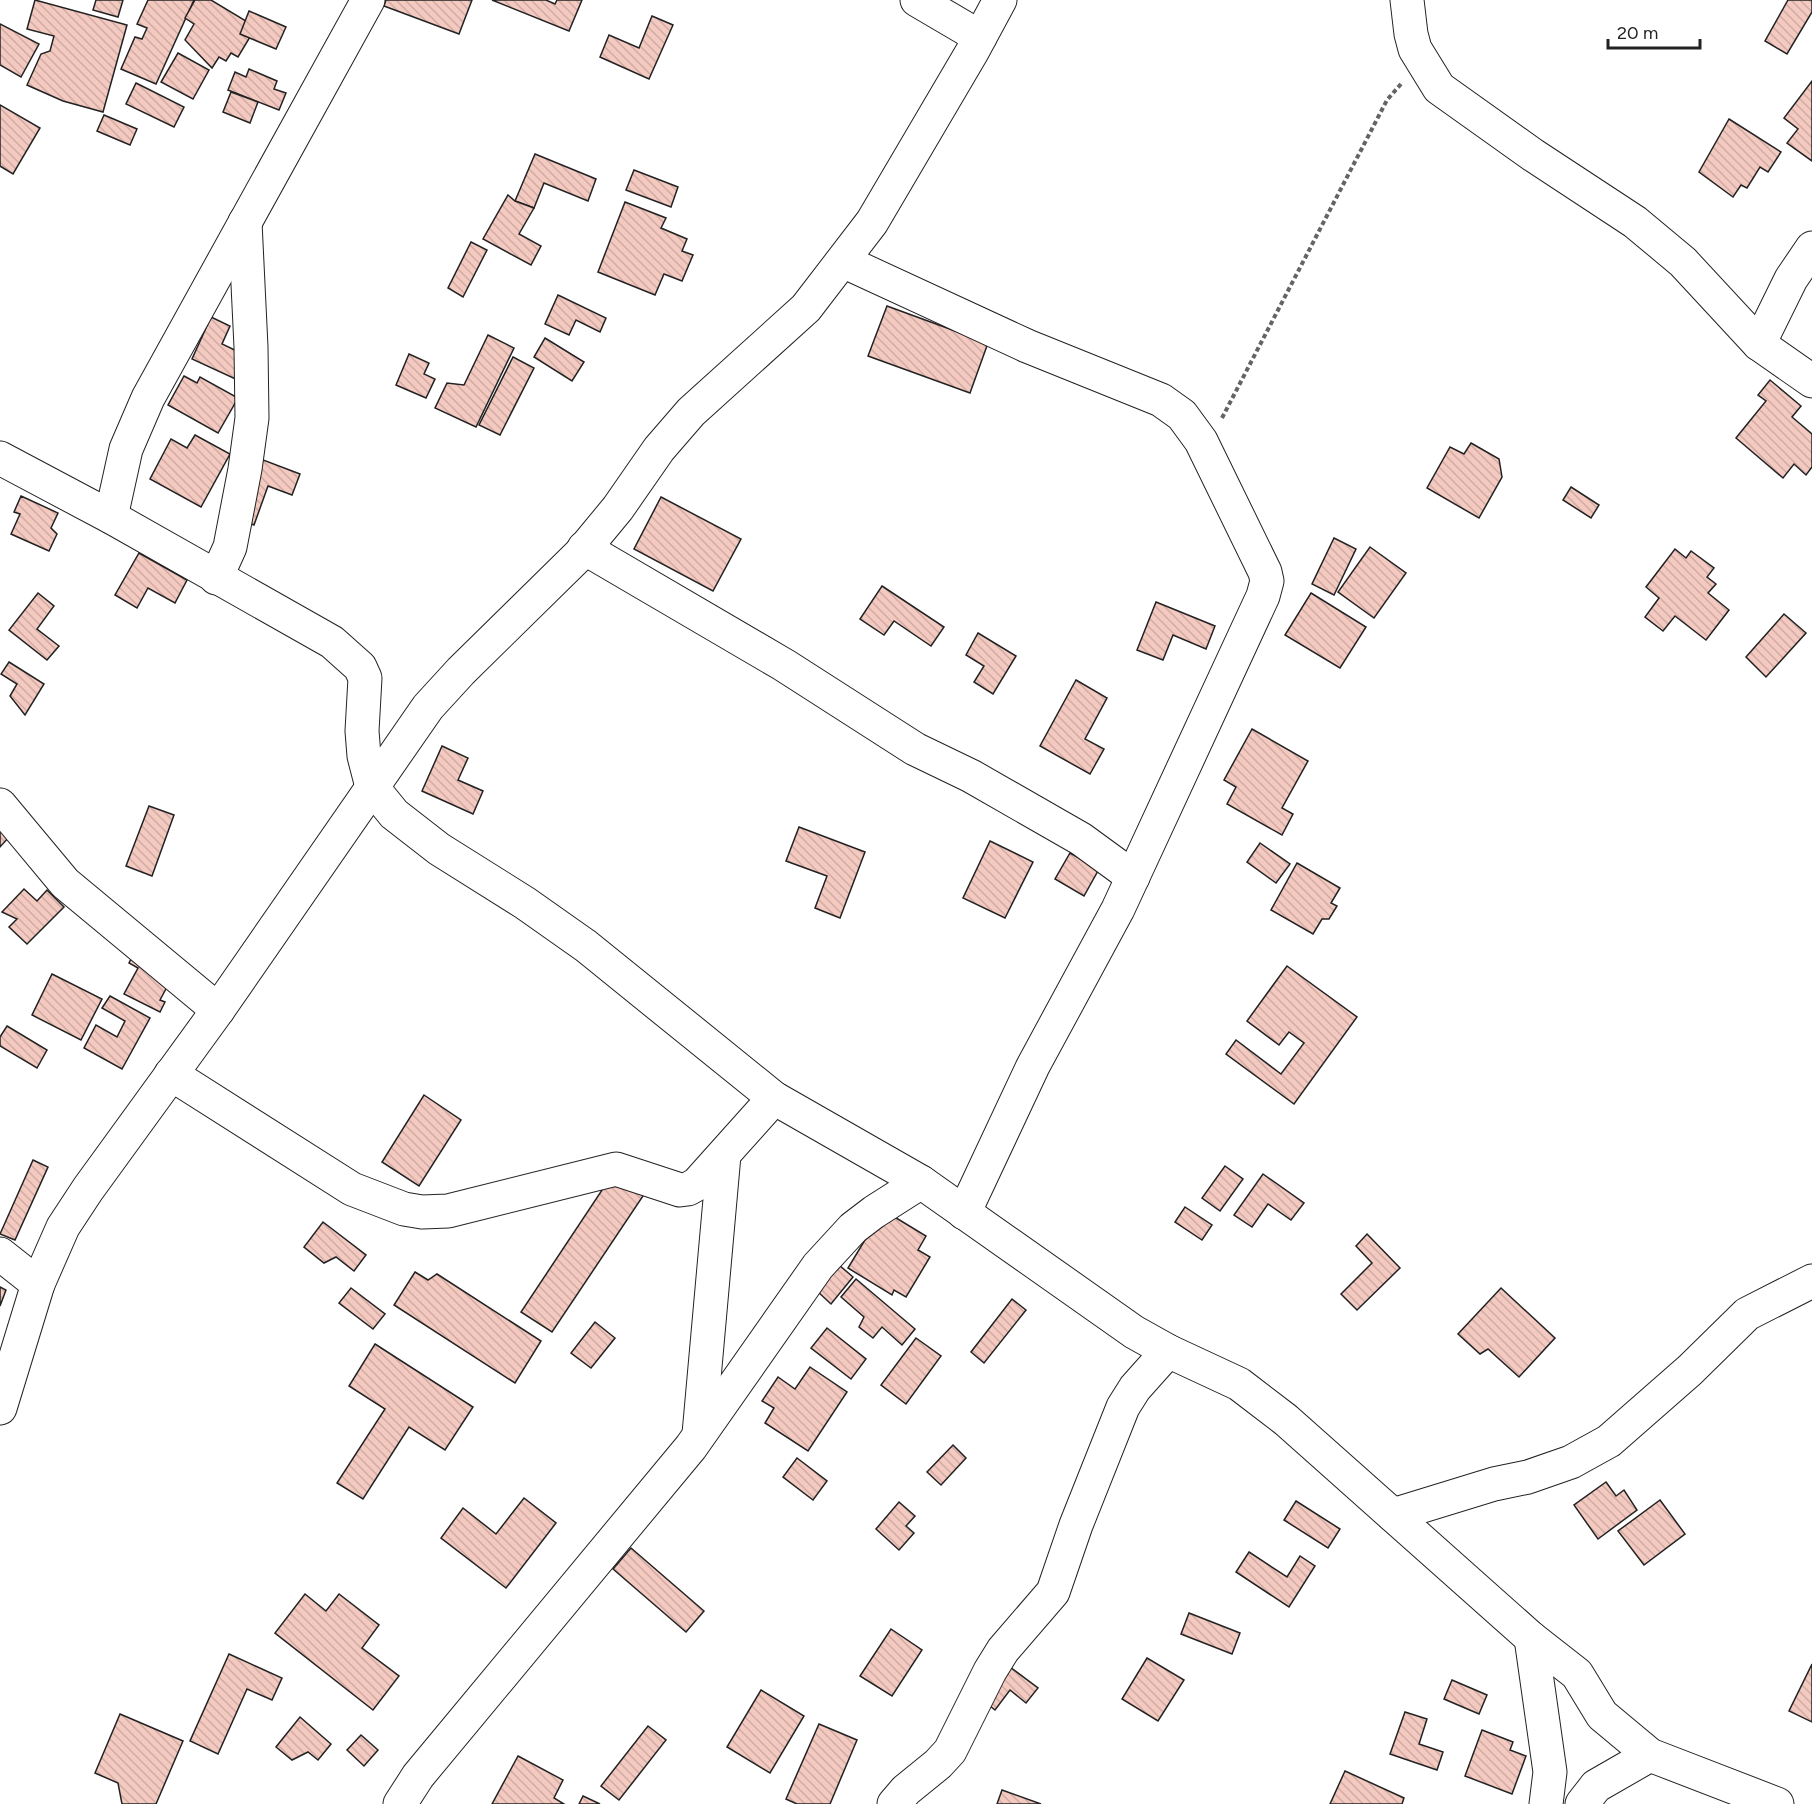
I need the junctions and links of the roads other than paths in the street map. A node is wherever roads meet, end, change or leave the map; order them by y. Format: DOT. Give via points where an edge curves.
graph roads {
  1 [pos="917,0"];
  2 [pos="1000,0"];
  3 [pos="1407,0"];
  4 [pos="362,2"];
  5 [pos="980,38"];
  6 [pos="244,221"];
  7 [pos="1812,248"];
  8 [pos="843,261"];
  9 [pos="1759,344"];
  10 [pos="1812,381"];
  11 [pos="0,458"];
  12 [pos="111,517"];
  13 [pos="584,548"];
  14 [pos="216,578"];
  15 [pos="372,787"];
  16 [pos="0,805"];
  17 [pos="1133,877"];
  18 [pos="218,1010"];
  19 [pos="171,1074"];
  20 [pos="774,1098"];
  21 [pos="724,1155"];
  22 [pos="921,1182"];
  23 [pos="964,1213"];
  24 [pos="0,1254"];
  25 [pos="1812,1281"];
  26 [pos="38,1284"];
  27 [pos="1168,1351"];
  28 [pos="0,1408"];
  29 [pos="698,1436"];
  30 [pos="1393,1515"];
  31 [pos="1531,1638"];
  32 [pos="1650,1755"];
  33 [pos="400,1804"];
  34 [pos="894,1804"];
  35 [pos="1546,1804"];
  36 [pos="1582,1804"];
  37 [pos="1777,1804"];
  1 -- 5 [label="street"];
  2 -- 5 [label="street"];
  3 -- 9 [label="street" via="1414,46 1439,88 1635,222 1683,262"];
  4 -- 6 [label="street"];
  5 -- 8 [label="street" via="872,222"];
  6 -- 12 [label="street" via="148,398 126,449"];
  6 -- 14 [label="street" via="252,418 230,547"];
  7 -- 9 [label="street" via="1791,279"];
  8 -- 13 [label="street" via="806,308 692,412"];
  8 -- 17 [label="street" via="1027,346 1161,400 1182,415 1201,441 1265,572 1263,597"];
  9 -- 10 [label="street"];
  11 -- 12 [label="street"];
  12 -- 14 [label="street"];
  13 -- 15 [label="street" via="428,707"];
  13 -- 17 [label="street" via="784,665 915,749 1081,839"];
  14 -- 15 [label="street" via="332,642 360,667 366,691 364,756"];
  15 -- 18 [label="street"];
  15 -- 20 [label="street" via="394,814 439,849 586,946"];
  16 -- 18 [label="street" via="65,883"];
  17 -- 23 [label="street" via="1033,1066"];
  18 -- 19 [label="street"];
  19 -- 21 [label="street" via="352,1189 422,1212 448,1211 616,1169 684,1190 697,1184"];
  19 -- 26 [label="street" via="63,1227"];
  20 -- 21 [label="street"];
  20 -- 22 [label="street"];
  21 -- 29 [label="street"];
  22 -- 23 [label="street"];
  22 -- 29 [label="street" via="853,1228 818,1266"];
  23 -- 27 [label="street" via="1134,1332"];
  24 -- 26 [label="street"];
  25 -- 30 [label="street" via="1747,1314 1609,1441 1571,1462 1528,1477"];
  26 -- 28 [label="street"];
  27 -- 30 [label="street" via="1239,1384 1286,1420"];
  27 -- 34 [label="street" via="1123,1407 1053,1592 1003,1650 950,1751"];
  29 -- 33 [label="street" via="418,1776"];
  30 -- 31 [label="street"];
  31 -- 32 [label="street" via="1577,1674 1602,1715"];
  31 -- 35 [label="street" via="1550,1772"];
  32 -- 36 [label="street" via="1596,1786"];
  32 -- 37 [label="street"];
}
